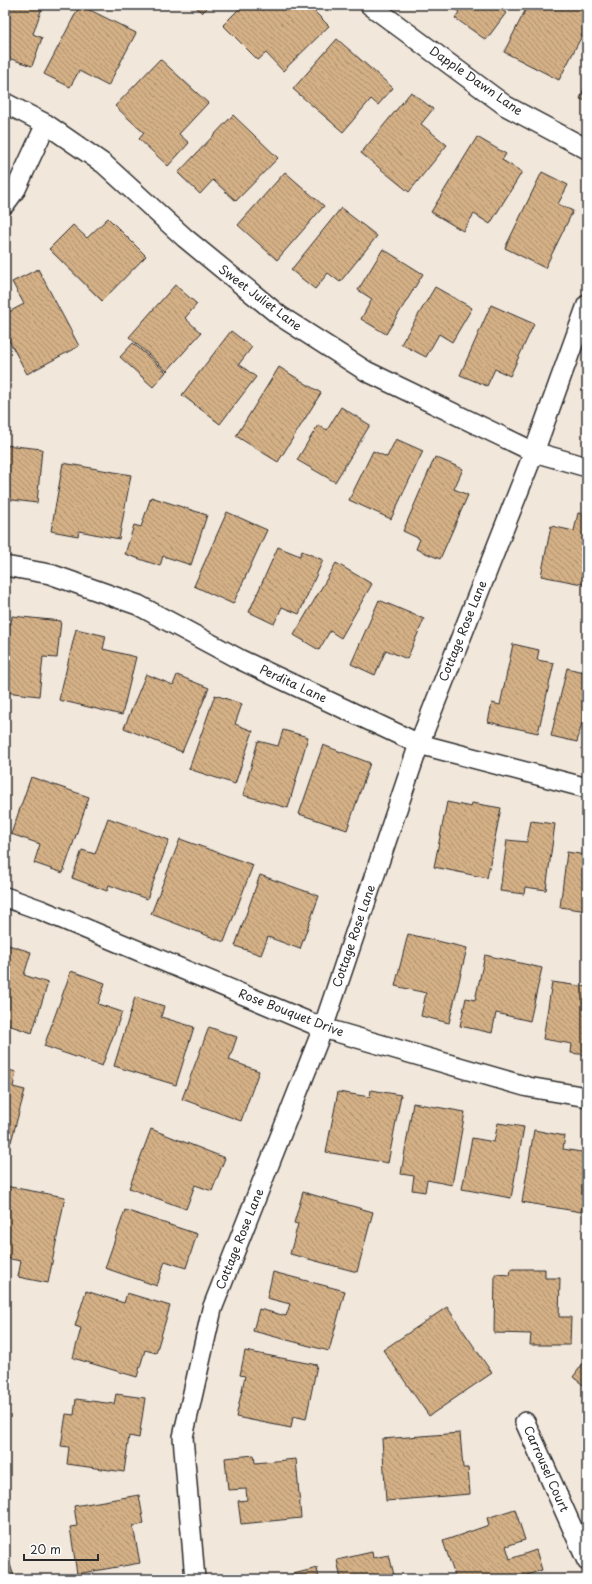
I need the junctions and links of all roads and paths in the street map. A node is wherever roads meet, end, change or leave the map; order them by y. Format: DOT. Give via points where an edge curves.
graph roads {
  1 [pos="370,5"];
  2 [pos="5,103"];
  3 [pos="46,124"];
  4 [pos="587,149"];
  5 [pos="5,204"];
  6 [pos="587,305"];
  7 [pos="534,452"];
  8 [pos="587,468"];
  9 [pos="5,566"];
  10 [pos="419,744"];
  11 [pos="587,788"];
  12 [pos="5,897"];
  13 [pos="323,1028"];
  14 [pos="587,1097"];
  15 [pos="524,1422"];
  16 [pos="587,1561"];
  17 [pos="195,1579"];
  1 -- 4 [label="street, Dapple Dawn Lane" via="506,106"];
  2 -- 3 [label="street, Sweet Juliet Lane"];
  3 -- 5 [label="street" via="16,189"];
  3 -- 7 [label="street, Sweet Juliet Lane" via="104,164 185,238 280,316 366,371"];
  6 -- 7 [label="street, Cottage Rose Lane"];
  7 -- 8 [label="street, Sweet Juliet Lane"];
  7 -- 10 [label="street, Cottage Rose Lane"];
  9 -- 10 [label="street, Perdita Lane" via="50,574 138,606 239,659"];
  10 -- 11 [label="street, Perdita Lane"];
  10 -- 13 [label="street, Cottage Rose Lane"];
  12 -- 13 [label="street, Rose Bouquet Drive"];
  13 -- 14 [label="street, Rose Bouquet Drive" via="528,1087"];
  13 -- 17 [label="street, Cottage Rose Lane" via="212,1309 183,1437"];
  15 -- 16 [label="street, Carrousel Court"];
}
